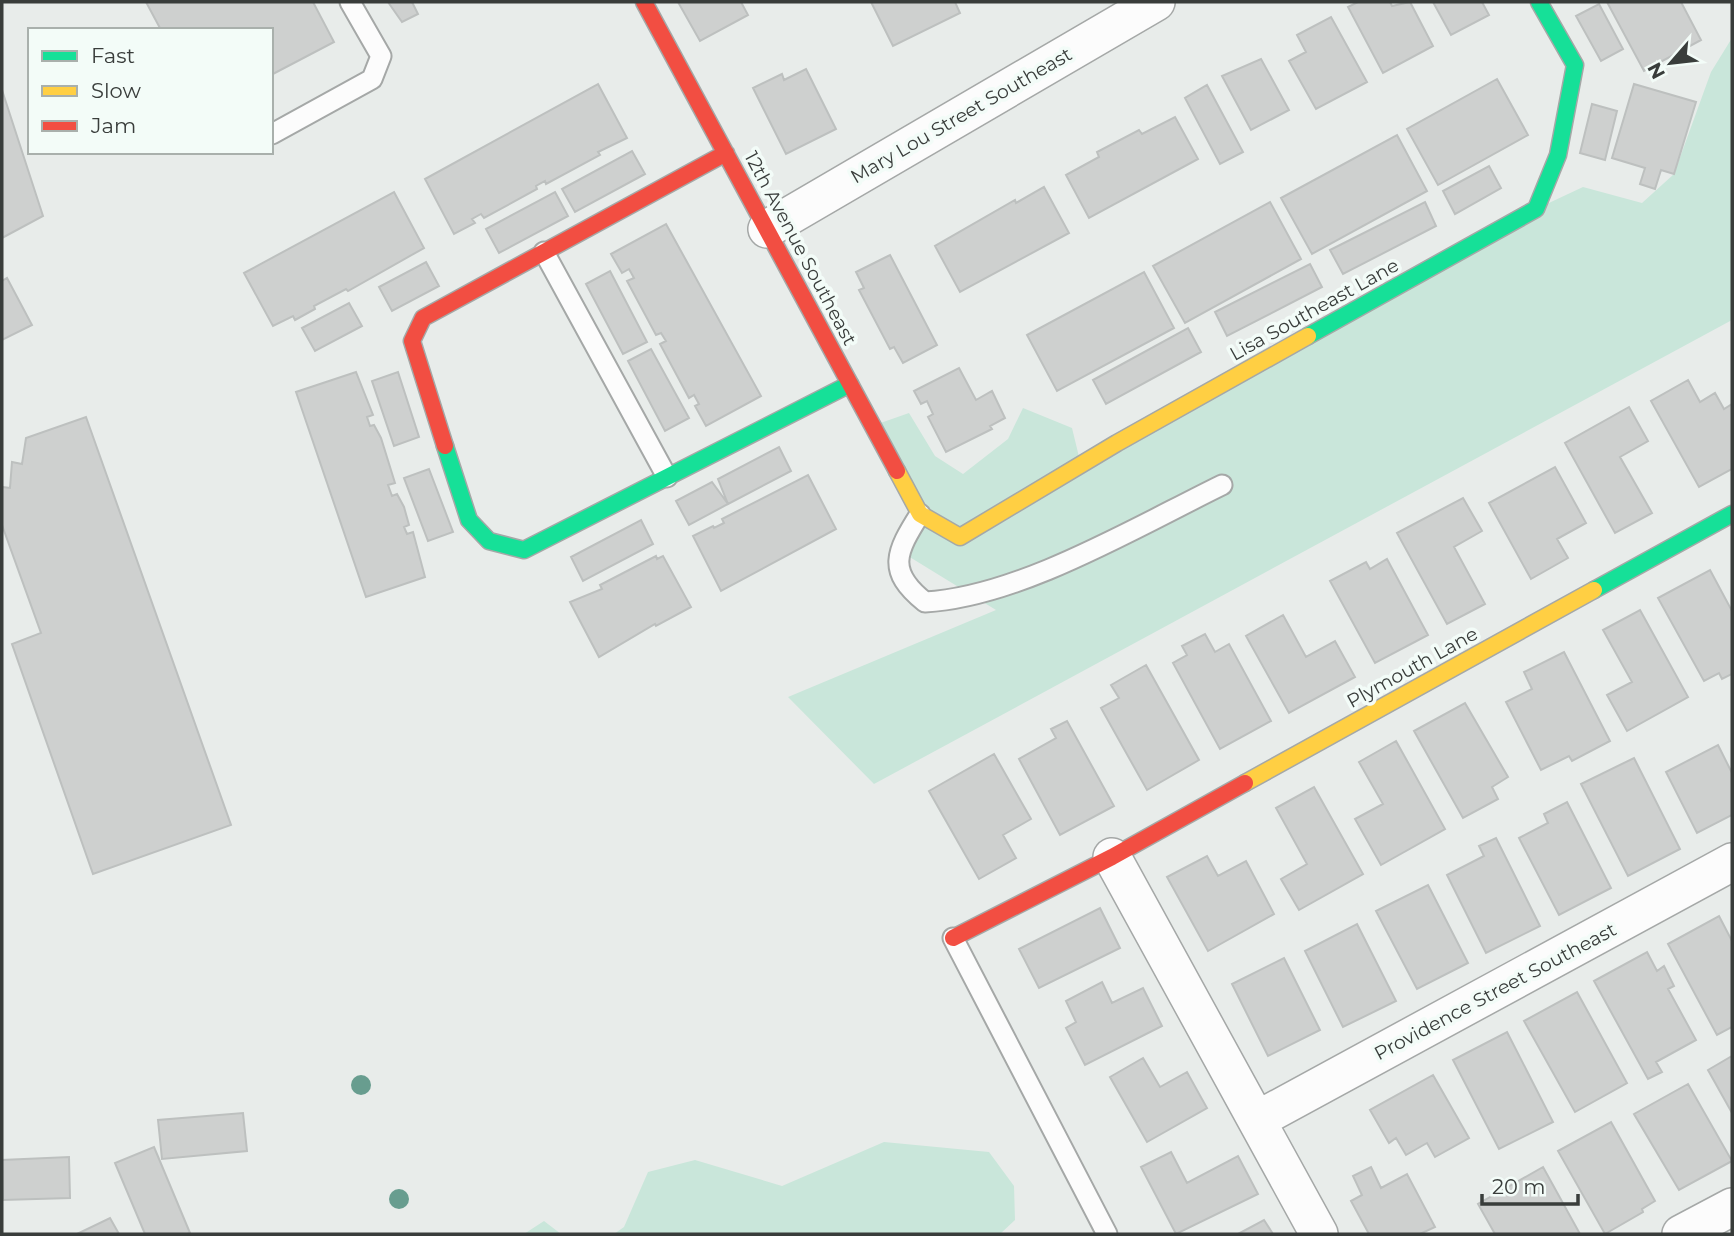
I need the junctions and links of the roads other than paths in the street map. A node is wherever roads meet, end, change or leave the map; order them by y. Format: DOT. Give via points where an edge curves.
graph roads {
  1 [pos="350,2"];
  2 [pos="644,2"];
  3 [pos="1156,2"];
  4 [pos="1539,2"];
  5 [pos="273,133"];
  6 [pos="726,153"];
  7 [pos="767,229"];
  8 [pos="544,252"];
  9 [pos="850,384"];
  10 [pos="667,477"];
  11 [pos="1222,485"];
  12 [pos="920,514"];
  13 [pos="1732,514"];
  14 [pos="1112,857"];
  15 [pos="1732,862"];
  16 [pos="953,938"];
  17 [pos="1257,1120"];
  18 [pos="1732,1207"];
  19 [pos="1107,1234"];
  20 [pos="1319,1234"];
  21 [pos="1681,1234"];
  1 -- 5 [label="lane" via="381,56 372,79"];
  2 -- 6 [label="street, 12th Avenue Southeast"];
  3 -- 7 [label="street, Mary Lou Street Southeast"];
  4 -- 12 [label="street, Lisa Southeast Lane" via="1575,65 1558,155 1536,209 1117,443 960,537"];
  6 -- 7 [label="street, 12th Avenue Southeast"];
  6 -- 8 [label="street"];
  7 -- 9 [label="street, 12th Avenue Southeast"];
  8 -- 10 [label="lane"];
  8 -- 10 [label="street" via="423,318 412,341 469,520 489,541 524,550"];
  9 -- 10 [label="street"];
  9 -- 12 [label="street, 12th Avenue Southeast"];
  11 -- 12 [label="lane" via="991,592 952,600 925,602 905,586 899,548"];
  13 -- 14 [label="street, Plymouth Lane"];
  14 -- 16 [label="street"];
  14 -- 17 [label="street"];
  15 -- 17 [label="street, Providence Street Southeast"];
  16 -- 19 [label="lane"];
  17 -- 20 [label="street"];
  18 -- 21 [label="street"];
}
